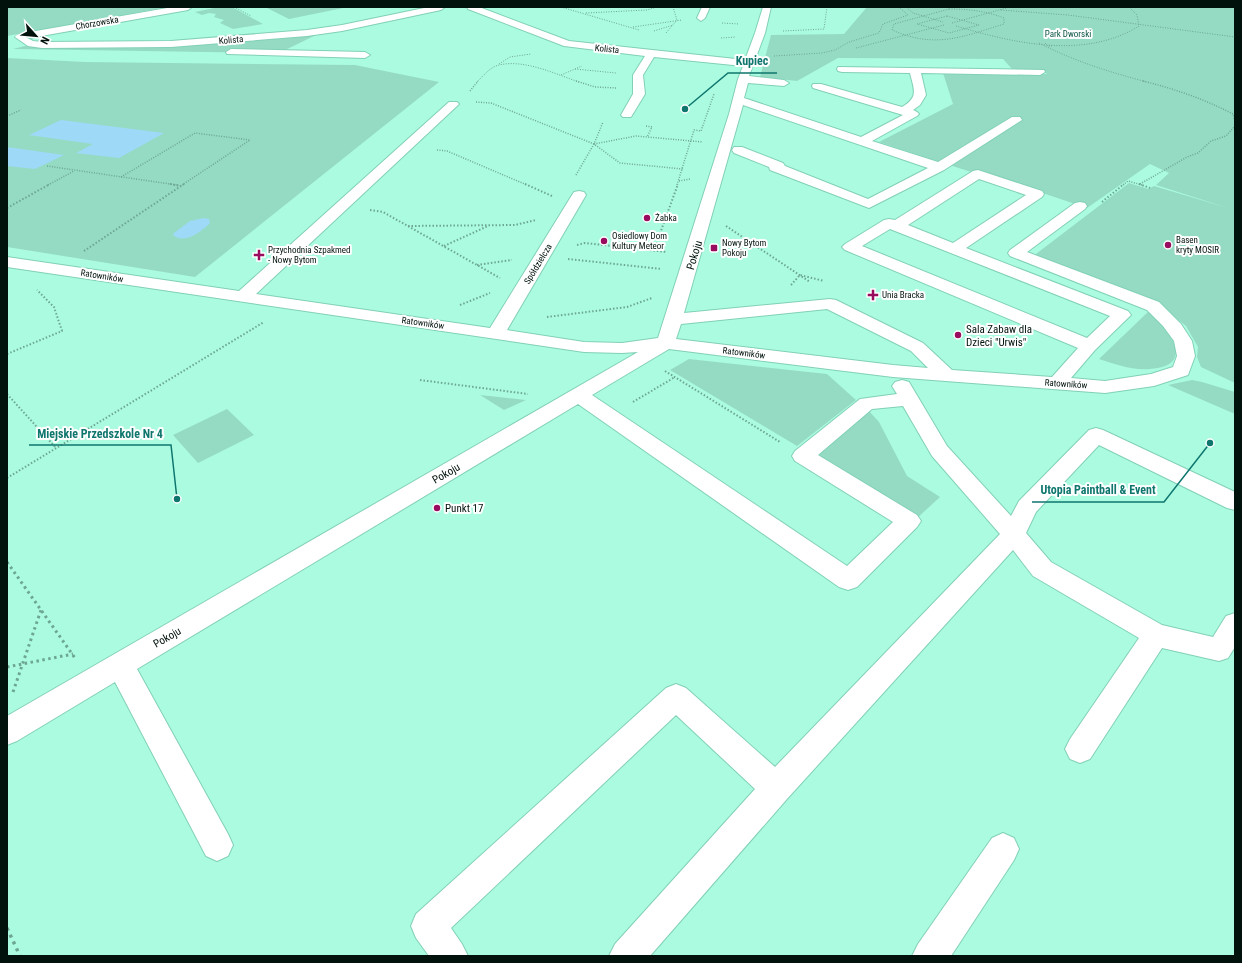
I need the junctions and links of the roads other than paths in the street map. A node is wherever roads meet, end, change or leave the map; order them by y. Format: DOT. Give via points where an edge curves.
graph roads {
  1 [pos="188,7"];
  2 [pos="441,7"];
  3 [pos="471,7"];
  4 [pos="706,7"];
  5 [pos="767,7"];
  6 [pos="701,18"];
  7 [pos="7,39"];
  8 [pos="22,44"];
  9 [pos="202,52"];
  10 [pos="217,52"];
  11 [pos="651,54"];
  12 [pos="365,55"];
  13 [pos="749,63"];
  14 [pos="842,69"];
  15 [pos="915,70"];
  16 [pos="1040,72"];
  17 [pos="743,80"];
  18 [pos="784,83"];
  19 [pos="817,86"];
  20 [pos="739,100"];
  21 [pos="454,104"];
  22 [pos="903,112"];
  23 [pos="627,115"];
  24 [pos="1016,120"];
  25 [pos="862,141"];
  26 [pos="738,150"];
  27 [pos="939,166"];
  28 [pos="579,195"];
  29 [pos="1080,206"];
  30 [pos="896,226"];
  31 [pos="954,249"];
  32 [pos="7,262"];
  33 [pos="242,297"];
  34 [pos="675,320"];
  35 [pos="496,334"];
  36 [pos="666,343"];
  37 [pos="1089,346"];
  38 [pos="893,372"];
  39 [pos="948,376"];
  40 [pos="1056,384"];
  41 [pos="579,395"];
  42 [pos="909,399"];
  43 [pos="1235,502"];
  44 [pos="1014,534"];
  45 [pos="1235,624"];
  46 [pos="1156,635"];
  47 [pos="120,664"];
  48 [pos="7,731"];
  49 [pos="1080,750"];
  50 [pos="776,788"];
  51 [pos="217,844"];
  52 [pos="1003,849"];
  53 [pos="450,956"];
  54 [pos="627,956"];
  55 [pos="930,956"];
  1 -- 8 [label="street, Chorzowska"];
  2 -- 8 [label="street, Kolista" via="329,30 236,40 171,44"];
  3 -- 11 [label="street, Kolista" via="566,44"];
  4 -- 6 [label="street"];
  5 -- 13 [label="street, Pokoju"];
  7 -- 8 [label="street, Chorzowska"];
  8 -- 9 [label="street"];
  10 -- 12 [label="street"];
  11 -- 13 [label="street, Kolista"];
  11 -- 23 [label="street" via="638,75 639,94"];
  13 -- 17 [label="street, Pokoju"];
  14 -- 15 [label="street"];
  15 -- 16 [label="street"];
  15 -- 22 [label="street" via="921,97 915,105"];
  17 -- 18 [label="street"];
  17 -- 20 [label="street, Pokoju"];
  19 -- 22 [label="street"];
  20 -- 25 [label="street"];
  20 -- 34 [label="street, Pokoju"];
  21 -- 33 [label="street"];
  22 -- 25 [label="street" via="913,114"];
  24 -- 27 [label="street"];
  25 -- 27 [label="street"];
  26 -- 27 [label="street" via="869,204"];
  28 -- 35 [label="street, Spółdzielcza"];
  29 -- 40 [label="street, Ratowników" via="1016,253 1153,306 1181,336 1186,356 1181,372 1154,380 1105,387"];
  30 -- 31 [label="street"];
  30 -- 31 [label="street" via="978,174 1037,194"];
  30 -- 37 [label="street" via="889,223 850,247"];
  31 -- 37 [label="street" via="1122,315"];
  32 -- 33 [label="street, Ratowników"];
  33 -- 35 [label="street, Ratowników"];
  34 -- 36 [label="street, Pokoju"];
  34 -- 39 [label="street" via="830,304 917,347"];
  35 -- 36 [label="street, Ratowników" via="584,347 622,348"];
  36 -- 38 [label="street, Ratowników"];
  36 -- 41 [label="street, Pokoju"];
  37 -- 40 [label="street"];
  38 -- 39 [label="street, Ratowników"];
  38 -- 42 [label="street"];
  39 -- 40 [label="street, Ratowników"];
  41 -- 42 [label="street" via="848,580 909,521 803,456 867,403"];
  41 -- 47 [label="street, Pokoju"];
  42 -- 44 [label="street" via="939,451"];
  43 -- 44 [label="street" via="1096,435 1027,507"];
  44 -- 46 [label="street" via="1042,569"];
  44 -- 50 [label="street"];
  45 -- 46 [label="street" via="1219,650"];
  46 -- 49 [label="street"];
  47 -- 48 [label="street, Pokoju"];
  47 -- 51 [label="street"];
  50 -- 53 [label="street" via="676,697 428,926"];
  50 -- 54 [label="street"];
  52 -- 55 [label="street"];
}
